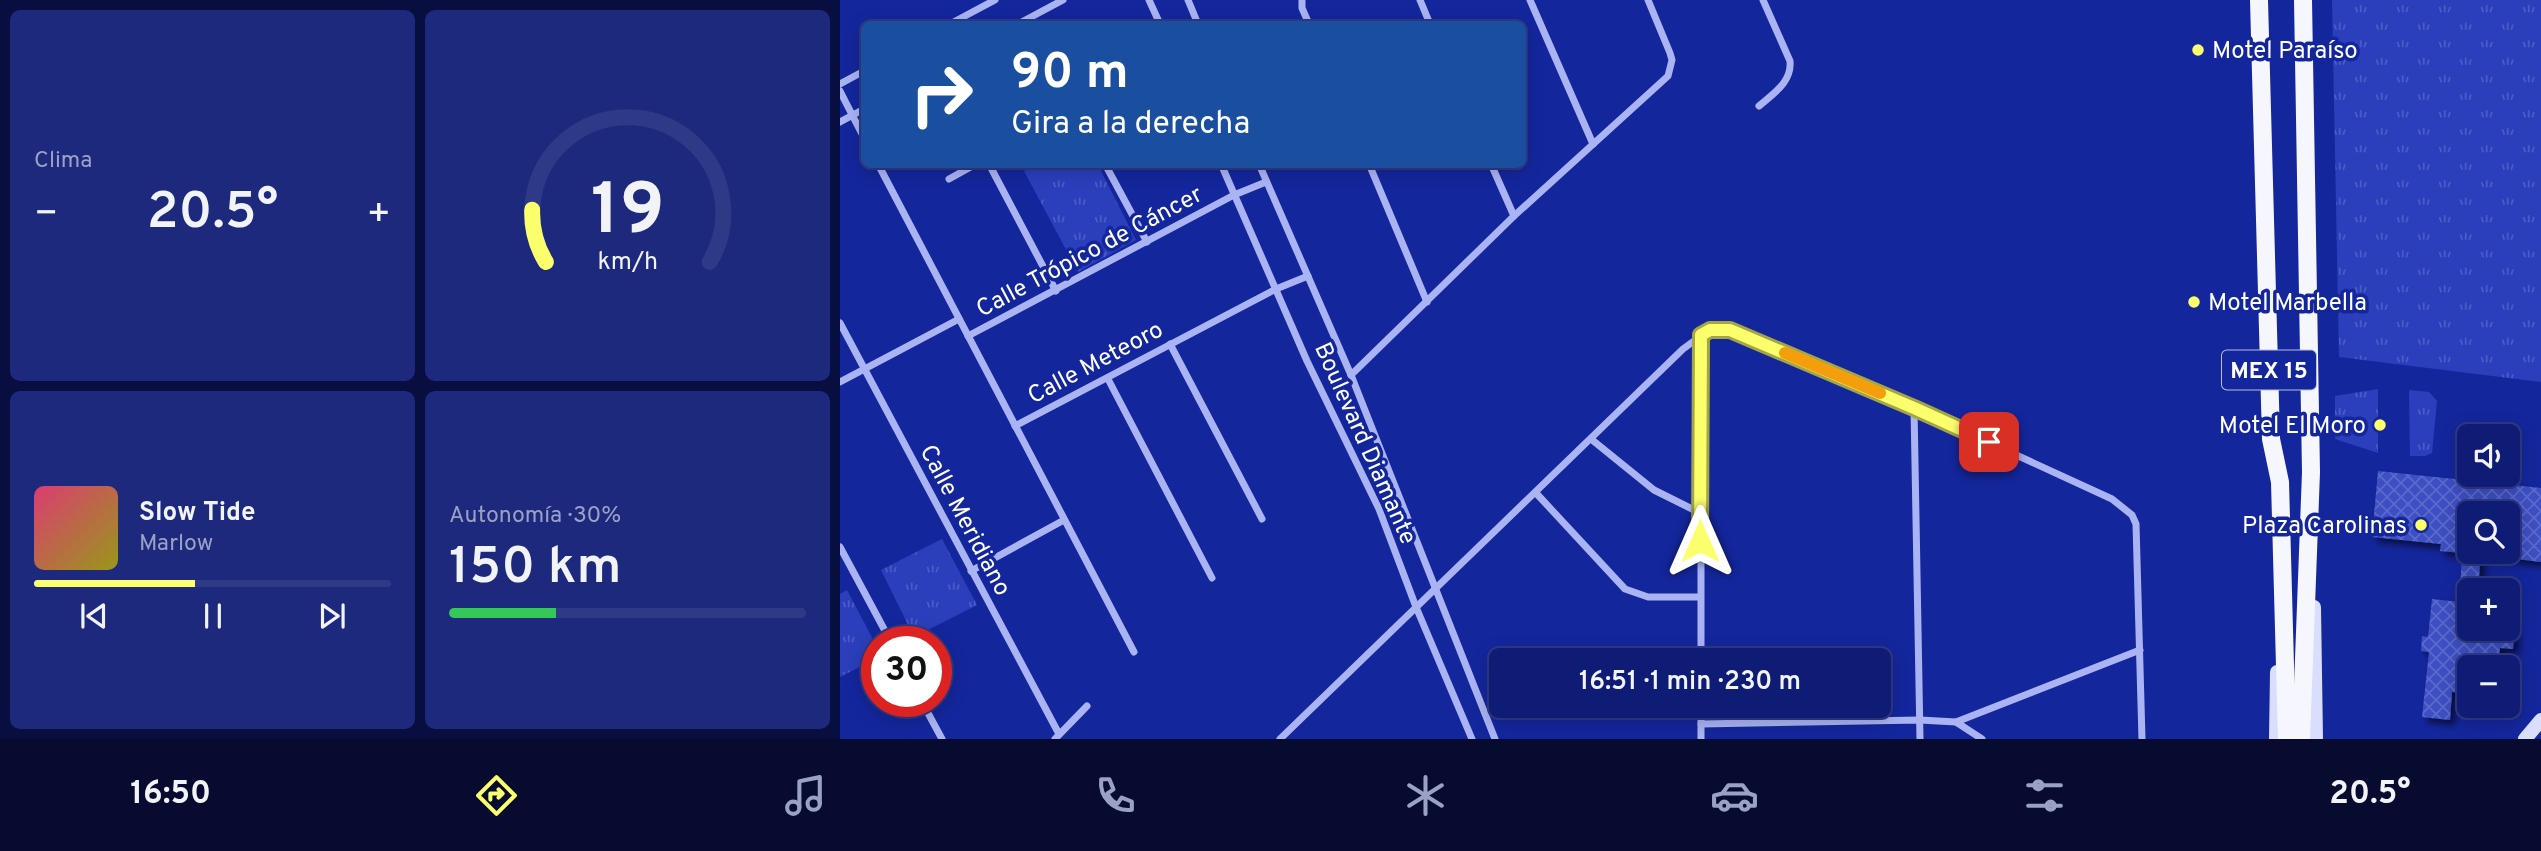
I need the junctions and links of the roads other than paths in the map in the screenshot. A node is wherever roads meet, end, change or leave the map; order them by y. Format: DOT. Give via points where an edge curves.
graph roads {
  1 [pos="995,0"];
  2 [pos="1063,0"];
  3 [pos="1149,0"];
  4 [pos="1188,0"];
  5 [pos="1302,0"];
  6 [pos="1420,0"];
  7 [pos="1530,0"];
  8 [pos="1648,0"];
  9 [pos="1763,0"];
  10 [pos="2259,0"];
  11 [pos="2303,0"];
  12 [pos="956,21"];
  13 [pos="1024,21"];
  14 [pos="1159,21"];
  15 [pos="1197,21"];
  16 [pos="1307,21"];
  17 [pos="1429,21"];
  18 [pos="861,73"];
  19 [pos="840,84"];
  20 [pos="840,91"];
  21 [pos="1759,106"];
  22 [pos="861,111"];
  23 [pos="852,116"];
  24 [pos="840,122"];
  25 [pos="861,132"];
  26 [pos="1593,144"];
  27 [pos="880,168"];
  28 [pos="969,168"];
  29 [pos="991,168"];
  30 [pos="1107,168"];
  31 [pos="1223,168"];
  32 [pos="1261,168"];
  33 [pos="1370,168"];
  34 [pos="1493,168"];
  35 [pos="948,179"];
  36 [pos="1266,182"];
  37 [pos="1234,195"];
  38 [pos="1514,216"];
  39 [pos="1147,242"];
  40 [pos="1308,276"];
  41 [pos="1276,289"];
  42 [pos="1056,291"];
  43 [pos="1427,302"];
  44 [pos="959,319"];
  45 [pos="840,323"];
  46 [pos="1701,335"];
  47 [pos="968,336"];
  48 [pos="1170,345"];
  49 [pos="864,369"];
  50 [pos="1351,375"];
  51 [pos="1108,379"];
  52 [pos="840,382"];
  53 [pos="1914,408"];
  54 [pos="1015,426"];
  55 [pos="1591,439"];
  56 [pos="2311,472"];
  57 [pos="2280,492"];
  58 [pos="1536,493"];
  59 [pos="1700,513"];
  60 [pos="1262,519"];
  61 [pos="1064,520"];
  62 [pos="840,547"];
  63 [pos="971,571"];
  64 [pos="1212,578"];
  65 [pos="1435,590"];
  66 [pos="1700,597"];
  67 [pos="1416,607"];
  68 [pos="882,626"];
  69 [pos="1701,648"];
  70 [pos="2140,650"];
  71 [pos="1134,652"];
  72 [pos="1087,706"];
  73 [pos="930,717"];
  74 [pos="1701,718"];
  75 [pos="1920,720"];
  76 [pos="2541,720"];
  77 [pos="1956,722"];
  78 [pos="1701,724"];
  79 [pos="1057,737"];
  80 [pos="942,739"];
  81 [pos="1280,739"];
  82 [pos="1472,739"];
  83 [pos="1495,739"];
  84 [pos="1701,739"];
  85 [pos="1920,739"];
  86 [pos="1982,739"];
  87 [pos="2142,739"];
  88 [pos="2276,739"];
  89 [pos="2287,739"];
  90 [pos="2301,739"];
  91 [pos="2316,739"];
  92 [pos="2525,739"];
  1 -- 12 [label="street"];
  2 -- 13 [label="street"];
  3 -- 14 [label="street"];
  4 -- 15 [label="street"];
  5 -- 16 [label="street"];
  6 -- 17 [label="street"];
  7 -- 26 [label="street"];
  8 -- 26 [label="street" via="1670,53 1671,71"];
  9 -- 21 [label="street" via="1791,70 1784,84"];
  10 -- 57 [label="main road, MEX 15" via="2271,439"];
  11 -- 56 [label="main road, MEX 15"];
  18 -- 19 [label="street"];
  20 -- 23 [label="street"];
  22 -- 23 [label="street"];
  23 -- 24 [label="street"];
  23 -- 25 [label="street"];
  26 -- 38 [label="street"];
  27 -- 44 [label="street, Calle Meteoro"];
  28 -- 35 [label="street"];
  29 -- 42 [label="street"];
  30 -- 39 [label="street"];
  31 -- 37 [label="street, Boulevard Diamante"];
  32 -- 36 [label="street, Boulevard Diamante"];
  33 -- 43 [label="street"];
  34 -- 38 [label="street"];
  36 -- 37 [label="street, Calle Trópico de Cáncer"];
  36 -- 40 [label="street, Boulevard Diamante"];
  37 -- 39 [label="street, Calle Trópico de Cáncer"];
  37 -- 41 [label="street, Boulevard Diamante"];
  38 -- 43 [label="street"];
  39 -- 42 [label="street, Calle Trópico de Cáncer"];
  40 -- 41 [label="street, Calle Meteoro"];
  40 -- 50 [label="street, Boulevard Diamante"];
  41 -- 48 [label="street, Calle Meteoro"];
  41 -- 67 [label="street, Boulevard Diamante" via="1379,509"];
  42 -- 47 [label="street, Calle Trópico de Cáncer"];
  43 -- 50 [label="street"];
  44 -- 47 [label="street, Calle Meteoro"];
  44 -- 49 [label="street, Calle Trópico de Cáncer"];
  45 -- 49 [label="street, Calle Meridiano"];
  46 -- 53 [label="street" via="1730,330"];
  46 -- 55 [label="street"];
  46 -- 59 [label="street"];
  47 -- 54 [label="street, Calle Meteoro"];
  48 -- 51 [label="street, Calle Meteoro"];
  48 -- 60 [label="street"];
  49 -- 52 [label="street, Calle Trópico de Cáncer"];
  49 -- 63 [label="street, Calle Meridiano"];
  50 -- 65 [label="street, Boulevard Diamante"];
  51 -- 54 [label="street, Calle Meteoro"];
  51 -- 64 [label="street"];
  53 -- 70 [label="street" via="2112,499 2132,515"];
  53 -- 75 [label="street"];
  54 -- 61 [label="street"];
  55 -- 58 [label="street"];
  55 -- 59 [label="street" via="1654,490"];
  56 -- 90 [label="main road, MEX 15"];
  56 -- 91 [label="street"];
  57 -- 88 [label="street"];
  57 -- 89 [label="main road, MEX 15"];
  58 -- 65 [label="street"];
  58 -- 66 [label="street" via="1625,589 1648,597"];
  59 -- 66 [label="street"];
  61 -- 63 [label="street"];
  61 -- 71 [label="street"];
  62 -- 68 [label="street"];
  63 -- 79 [label="street, Calle Meridiano"];
  65 -- 67 [label="street"];
  65 -- 83 [label="street, Boulevard Diamante"];
  66 -- 69 [label="street"];
  67 -- 81 [label="street"];
  67 -- 82 [label="street, Boulevard Diamante"];
  70 -- 77 [label="street"];
  70 -- 87 [label="street"];
  72 -- 79 [label="street"];
  73 -- 80 [label="street"];
  74 -- 78 [label="street"];
  75 -- 77 [label="street"];
  75 -- 78 [label="street"];
  75 -- 85 [label="street"];
  76 -- 92 [label="street"];
  77 -- 86 [label="street"];
  78 -- 84 [label="street"];
}
